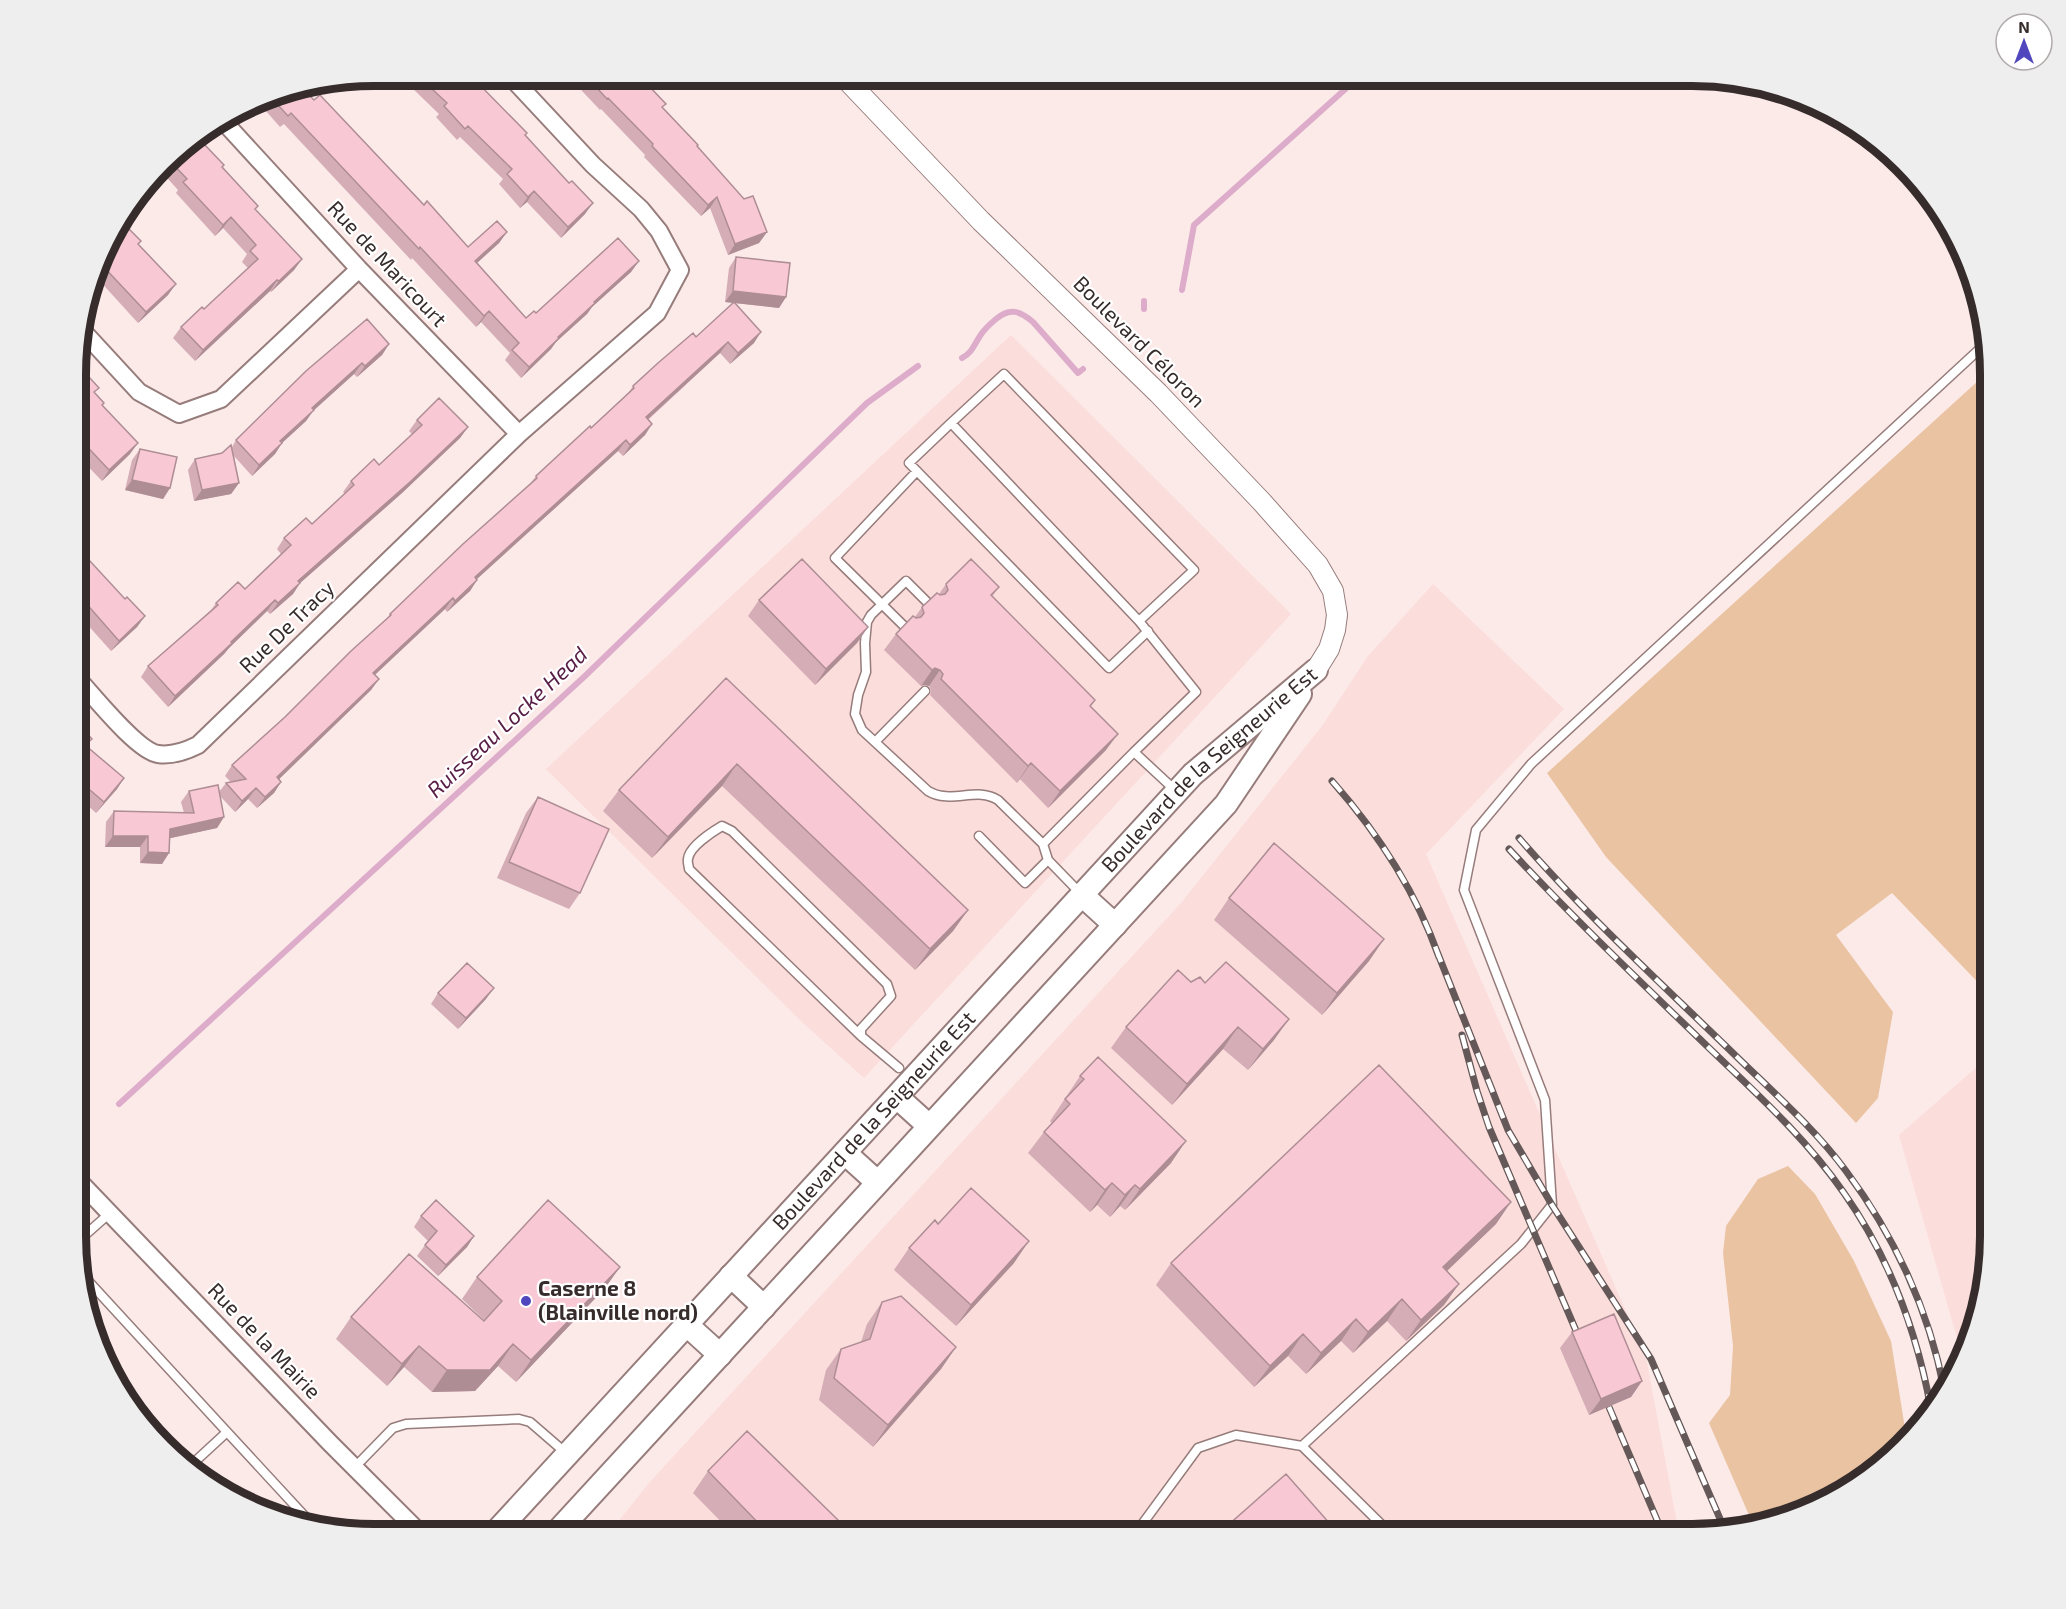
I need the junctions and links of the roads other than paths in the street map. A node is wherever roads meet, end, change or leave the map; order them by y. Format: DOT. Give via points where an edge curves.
graph roads {
  1 [pos="519,86"];
  2 [pos="853,86"];
  3 [pos="227,125"];
  4 [pos="359,269"];
  5 [pos="88,337"];
  6 [pos="1979,349"];
  7 [pos="951,423"];
  8 [pos="519,434"];
  9 [pos="917,471"];
  10 [pos="882,604"];
  11 [pos="930,604"];
  12 [pos="1139,621"];
  13 [pos="906,628"];
  14 [pos="1148,631"];
  15 [pos="1316,670"];
  16 [pos="86,687"];
  17 [pos="925,691"];
  18 [pos="875,742"];
  19 [pos="1134,752"];
  20 [pos="1177,792"];
  21 [pos="979,836"];
  22 [pos="1043,844"];
  23 [pos="1048,860"];
  24 [pos="1082,895"];
  25 [pos="1115,926"];
  26 [pos="861,1036"];
  27 [pos="899,1068"];
  28 [pos="897,1097"];
  29 [pos="929,1126"];
  30 [pos="845,1153"];
  31 [pos="877,1182"];
  32 [pos="86,1189"];
  33 [pos="110,1213"];
  34 [pos="86,1234"];
  35 [pos="731,1276"];
  36 [pos="89,1282"];
  37 [pos="764,1307"];
  38 [pos="687,1325"];
  39 [pos="720,1355"];
  40 [pos="227,1432"];
  41 [pos="1302,1446"];
  42 [pos="567,1454"];
  43 [pos="195,1462"];
  44 [pos="354,1468"];
  45 [pos="304,1515"];
  46 [pos="411,1524"];
  47 [pos="503,1524"];
  48 [pos="564,1524"];
  49 [pos="1142,1524"];
  50 [pos="1381,1524"];
  1 -- 8 [label="street, Rue De Tracy" via="592,165 641,209 659,231 680,270 657,313"];
  2 -- 15 [label="street, Boulevard Céloron" via="981,221 1158,393 1318,565 1333,591 1337,615 1329,649"];
  3 -- 4 [label="street, Rue de Maricourt"];
  4 -- 5 [label="street" via="221,399 178,414 139,392"];
  4 -- 8 [label="street, Rue de Maricourt"];
  6 -- 41 [label="lane" via="1531,764 1476,830 1464,890 1545,1100 1551,1205 1521,1244"];
  7 -- 9 [label="lane" via="909,463"];
  7 -- 12 [label="lane"];
  7 -- 12 [label="lane" via="1004,374 1194,570"];
  8 -- 16 [label="street, Rue De Tracy" via="198,745 181,753 157,754 142,746"];
  9 -- 10 [label="lane" via="835,558"];
  9 -- 14 [label="lane" via="1109,669"];
  10 -- 11 [label="lane" via="906,581"];
  10 -- 13 [label="lane"];
  10 -- 18 [label="lane" via="867,622 866,672 855,714 862,730"];
  12 -- 14 [label="lane"];
  14 -- 19 [label="lane" via="1196,692"];
  15 -- 20 [label="main road, Boulevard de la Seigneurie Est"];
  15 -- 25 [label="main road, Boulevard de la Seigneurie Est" via="1226,804"];
  17 -- 18 [label="lane"];
  18 -- 22 [label="lane" via="934,795 992,796"];
  19 -- 20 [label="lane"];
  19 -- 22 [label="lane"];
  20 -- 24 [label="main road, Boulevard de la Seigneurie Est"];
  21 -- 23 [label="lane" via="1025,883"];
  22 -- 23 [label="lane"];
  23 -- 24 [label="lane"];
  24 -- 25 [label="main road"];
  24 -- 28 [label="main road, Boulevard de la Seigneurie Est"];
  25 -- 29 [label="main road, Boulevard de la Seigneurie Est"];
  26 -- 26 [label="lane" via="861,1029 891,996 887,984 732,831 722,826 711,832 691,853 687,860 689,869"];
  26 -- 27 [label="lane"];
  28 -- 29 [label="main road"];
  28 -- 30 [label="main road, Boulevard de la Seigneurie Est"];
  29 -- 31 [label="main road, Boulevard de la Seigneurie Est"];
  30 -- 31 [label="main road"];
  30 -- 35 [label="main road, Boulevard de la Seigneurie Est"];
  31 -- 37 [label="main road, Boulevard de la Seigneurie Est"];
  32 -- 33 [label="street, Rue de la Mairie"];
  33 -- 34 [label="lane"];
  33 -- 44 [label="street, Rue de la Mairie"];
  35 -- 37 [label="main road"];
  35 -- 38 [label="main road, Boulevard de la Seigneurie Est"];
  36 -- 40 [label="lane"];
  37 -- 39 [label="main road, Boulevard de la Seigneurie Est"];
  38 -- 39 [label="main road"];
  38 -- 42 [label="main road, Boulevard de la Seigneurie Est"];
  39 -- 48 [label="main road, Boulevard de la Seigneurie Est"];
  40 -- 43 [label="lane"];
  40 -- 45 [label="lane"];
  41 -- 49 [label="lane" via="1236,1435 1198,1448"];
  41 -- 50 [label="lane"];
  42 -- 44 [label="lane" via="524,1420 417,1424 393,1428"];
  42 -- 47 [label="main road, Boulevard de la Seigneurie Est"];
  44 -- 46 [label="street, Rue de la Mairie"];
}
